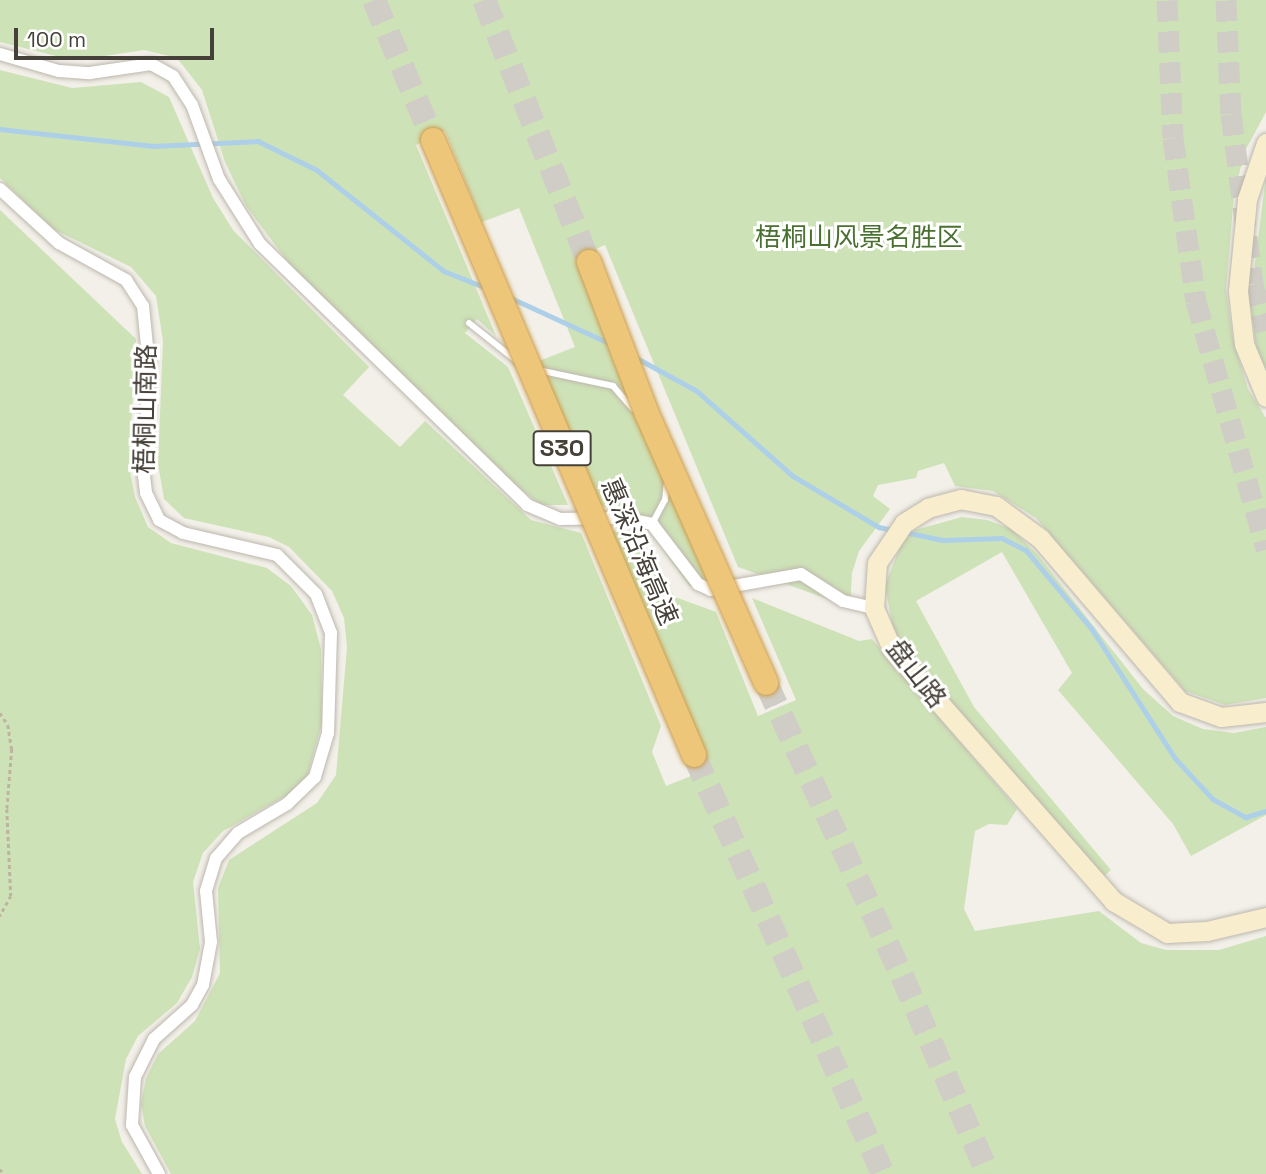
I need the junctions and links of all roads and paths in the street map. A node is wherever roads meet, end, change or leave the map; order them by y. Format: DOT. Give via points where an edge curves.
graph roads {
  1 [pos="0,54"];
  2 [pos="433,140"];
  3 [pos="1266,144"];
  4 [pos="0,189"];
  5 [pos="589,262"];
  6 [pos="469,323"];
  7 [pos="1266,397"];
  8 [pos="652,524"];
  9 [pos="874,608"];
  10 [pos="766,683"];
  11 [pos="1266,712"];
  12 [pos="0,713"];
  13 [pos="695,755"];
  14 [pos="0,916"];
  15 [pos="1266,916"];
  16 [pos="0,1169"];
  17 [pos="3,1174"];
  18 [pos="159,1174"];
  1 -- 8 [label="street" via="73,73 137,65 163,68 183,89 232,202 260,244 527,505 561,519 622,518"];
  2 -- 13 [label="highway, 惠深沿海高速 / S30, bridge"];
  3 -- 7 [label="main road" via="1247,199 1238,291 1244,344"];
  4 -- 18 [label="street, 梧桐山南路" via="60,243 126,279 143,306 149,366 144,476 146,493 159,520 183,533 277,555 316,594 331,633 328,733 315,777 287,804 238,833 216,858 205,891 211,942 203,985 192,1004 155,1039 135,1077 132,1125"];
  5 -- 10 [label="highway, bridge" via="647,414"];
  6 -- 8 [label="lane" via="525,365 556,377 598,380 613,386 627,400 663,457 666,500"];
  8 -- 9 [label="street" via="698,584 711,590 801,574 843,601"];
  9 -- 11 [label="main road, 盘山路" via="874,574 887,543 904,523 944,502 979,500 996,506 1041,539 1180,702 1221,717"];
  9 -- 15 [label="main road, 盘山路" via="880,627 908,670 1104,891 1133,917 1167,933 1186,934"];
  12 -- 14 [label="path" via="8,725 12,749 7,809 11,896"];
  16 -- 17 [label="path"];
}
